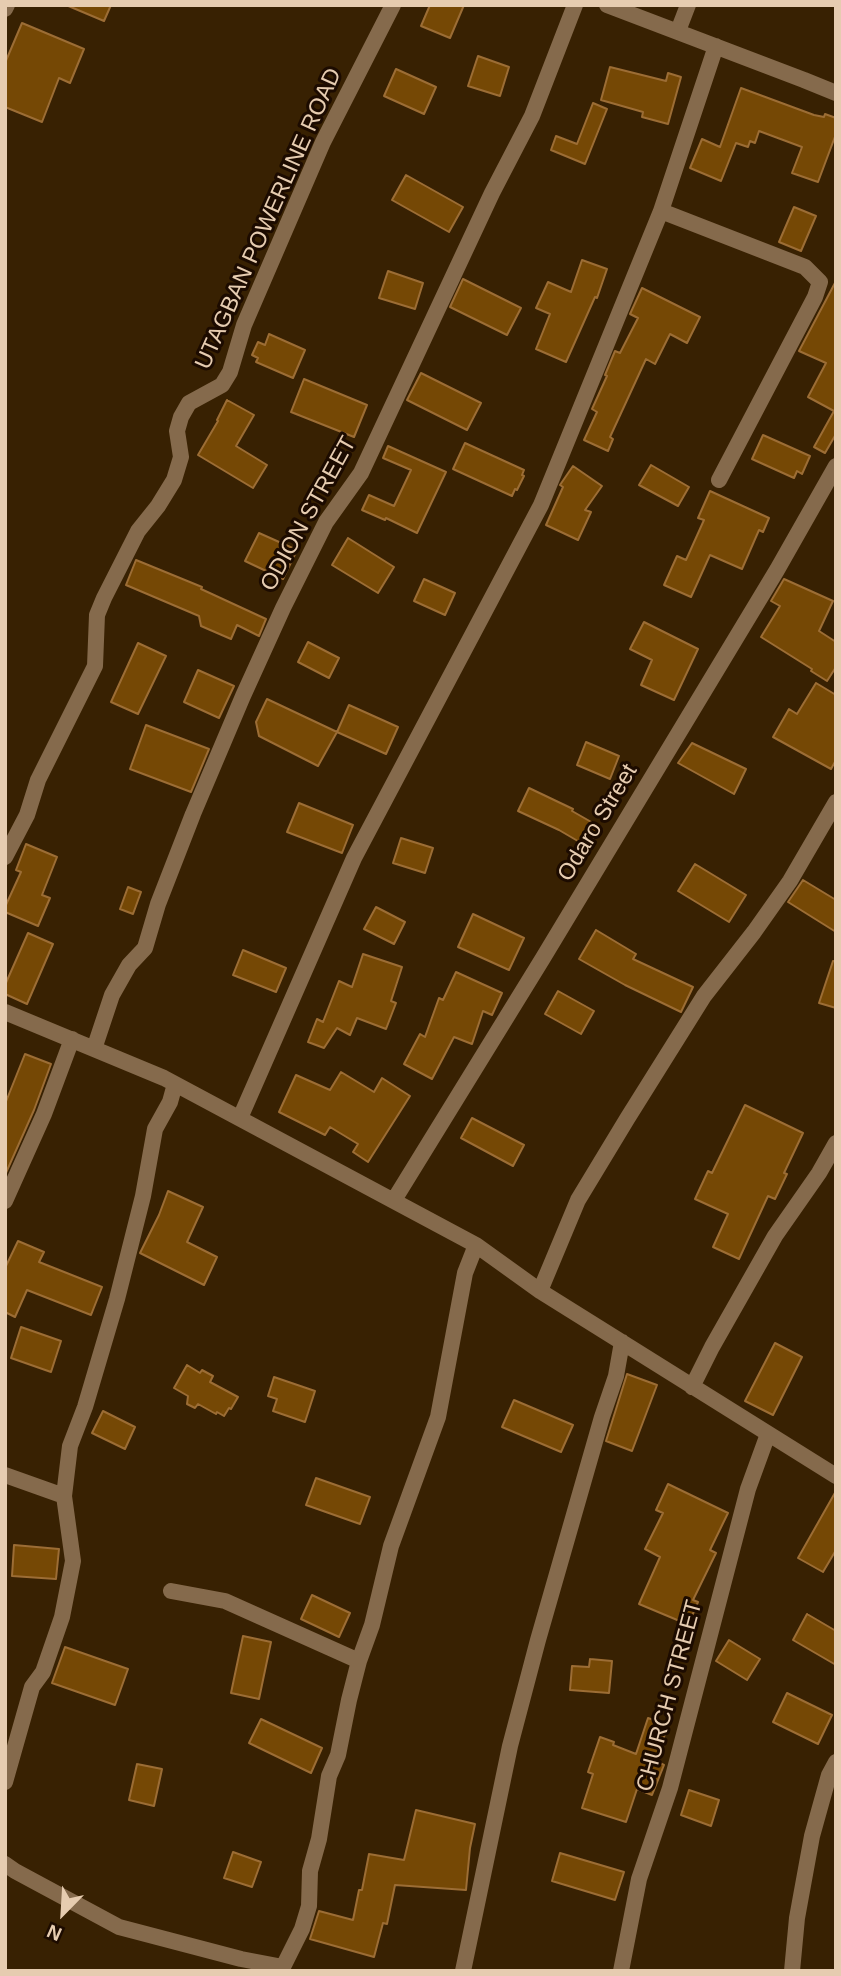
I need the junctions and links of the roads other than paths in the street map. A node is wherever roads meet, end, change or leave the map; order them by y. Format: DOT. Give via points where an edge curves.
graph roads {
  1 [pos="393,5"];
  2 [pos="575,5"];
  3 [pos="607,5"];
  4 [pos="688,5"];
  5 [pos="678,31"];
  6 [pos="716,46"];
  7 [pos="835,89"];
  8 [pos="660,211"];
  9 [pos="836,466"];
  10 [pos="719,480"];
  11 [pos="836,803"];
  12 [pos="5,857"];
  13 [pos="5,1012"];
  14 [pos="72,1039"];
  15 [pos="94,1049"];
  16 [pos="175,1084"];
  17 [pos="240,1118"];
  18 [pos="836,1143"];
  19 [pos="394,1200"];
  20 [pos="5,1201"];
  21 [pos="476,1245"];
  22 [pos="540,1291"];
  23 [pos="622,1342"];
  24 [pos="692,1387"];
  25 [pos="768,1434"];
  26 [pos="832,1471"];
  27 [pos="5,1475"];
  28 [pos="64,1496"];
  29 [pos="171,1591"];
  30 [pos="359,1661"];
  31 [pos="836,1762"];
  32 [pos="5,1782"];
  33 [pos="5,1864"];
  34 [pos="282,1969"];
  35 [pos="463,1971"];
  36 [pos="621,1971"];
  37 [pos="792,1971"];
  1 -- 12 [label="street, UTAGBAN POWERLINE ROAD" via="323,142 244,326 230,372 222,385 189,403 181,417 177,431 181,457 174,480 138,531 104,598 97,615 95,666"];
  2 -- 15 [label="street, ODION STREET" via="533,116 361,473 326,522 283,608 193,814 145,948 112,995"];
  3 -- 5 [label="street"];
  4 -- 5 [label="street"];
  5 -- 6 [label="street"];
  6 -- 7 [label="street"];
  6 -- 8 [label="street"];
  8 -- 10 [label="street" via="805,267 820,282"];
  8 -- 17 [label="street" via="541,505 354,858"];
  9 -- 19 [label="street, Odaro Street"];
  11 -- 22 [label="street" via="790,881 704,996 627,1119 578,1200"];
  13 -- 14 [label="street"];
  14 -- 15 [label="street"];
  14 -- 20 [label="street"];
  15 -- 16 [label="street"];
  16 -- 17 [label="street"];
  16 -- 28 [label="street" via="155,1129 144,1196 117,1298 70,1446"];
  17 -- 19 [label="street"];
  18 -- 24 [label="street" via="775,1236"];
  19 -- 21 [label="street"];
  21 -- 22 [label="street"];
  21 -- 30 [label="street" via="465,1273 438,1417 391,1546"];
  22 -- 23 [label="street"];
  23 -- 24 [label="street"];
  23 -- 35 [label="street" via="510,1746"];
  24 -- 25 [label="street"];
  25 -- 26 [label="street"];
  25 -- 36 [label="street, CHURCH STREET" via="748,1489 670,1788 639,1879"];
  27 -- 28 [label="street"];
  28 -- 32 [label="street" via="73,1561 62,1616 43,1672 32,1687"];
  29 -- 30 [label="street" via="226,1601"];
  30 -- 34 [label="street" via="329,1776 310,1871 309,1906"];
  31 -- 37 [label="street" via="812,1836"];
  33 -- 34 [label="street" via="119,1927"];
}
